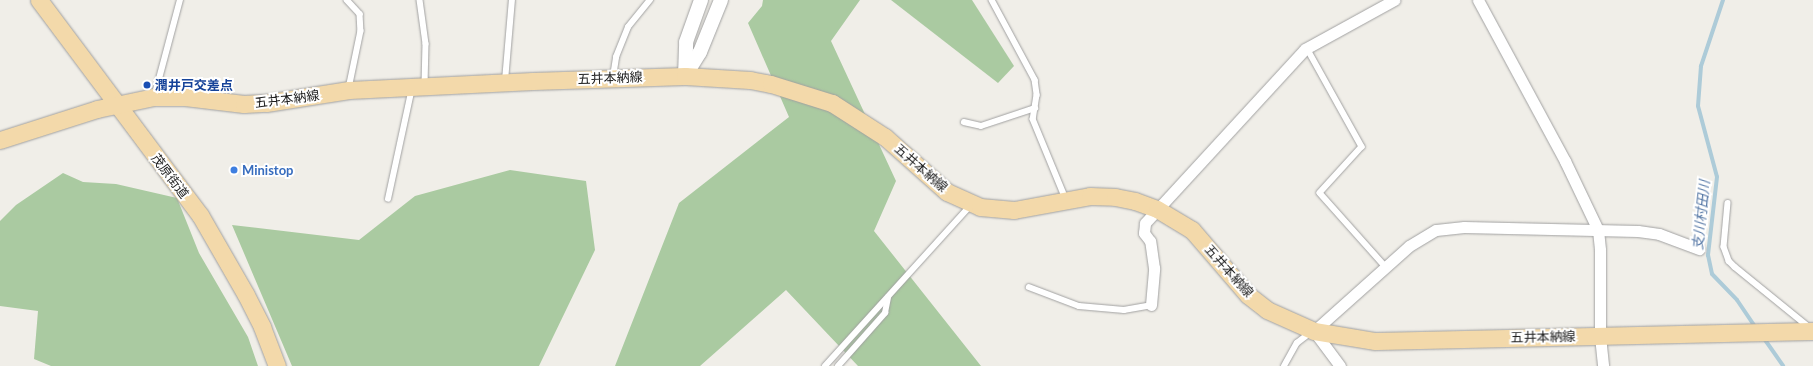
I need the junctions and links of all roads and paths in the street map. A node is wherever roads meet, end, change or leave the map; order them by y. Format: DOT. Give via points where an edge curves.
graph roads {
  1 [pos="39,0"];
  2 [pos="180,0"];
  3 [pos="347,0"];
  4 [pos="420,0"];
  5 [pos="512,0"];
  6 [pos="650,0"];
  7 [pos="701,0"];
  8 [pos="721,0"];
  9 [pos="992,0"];
  10 [pos="1394,0"];
  11 [pos="1478,0"];
  12 [pos="1307,48"];
  13 [pos="685,76"];
  14 [pos="613,77"];
  15 [pos="505,83"];
  16 [pos="418,87"];
  17 [pos="348,90"];
  18 [pos="154,97"];
  19 [pos="117,105"];
  20 [pos="1035,108"];
  21 [pos="964,122"];
  22 [pos="0,140"];
  23 [pos="388,200"];
  24 [pos="1066,200"];
  25 [pos="1728,203"];
  26 [pos="971,204"];
  27 [pos="1157,209"];
  28 [pos="1598,230"];
  29 [pos="1699,249"];
  30 [pos="1386,267"];
  31 [pos="1030,287"];
  32 [pos="888,297"];
  33 [pos="1151,306"];
  34 [pos="1314,331"];
  35 [pos="1813,331"];
  36 [pos="1600,336"];
  37 [pos="278,366"];
  38 [pos="825,366"];
  39 [pos="838,366"];
  40 [pos="1284,366"];
  41 [pos="1340,366"];
  42 [pos="1603,366"];
  1 -- 19 [label="main road, 茂原街道"];
  2 -- 18 [label="lane"];
  3 -- 17 [label="lane" via="360,14 361,31"];
  4 -- 16 [label="lane" via="426,44"];
  5 -- 15 [label="lane"];
  6 -- 14 [label="lane" via="628,27 616,57"];
  7 -- 13 [label="street" via="686,42"];
  8 -- 13 [label="street" via="700,52"];
  9 -- 20 [label="lane" via="1035,80"];
  10 -- 12 [label="street"];
  11 -- 28 [label="street" via="1565,161"];
  12 -- 27 [label="street"];
  12 -- 30 [label="lane" via="1362,147 1320,193"];
  13 -- 14 [label="main road, 五井本納線"];
  13 -- 26 [label="main road, 五井本納線" via="750,80 832,103 885,137 947,192"];
  14 -- 15 [label="main road, 五井本納線"];
  15 -- 16 [label="main road, 五井本納線"];
  16 -- 17 [label="main road, 五井本納線"];
  16 -- 23 [label="lane"];
  17 -- 18 [label="main road, 五井本納線" via="244,104 185,97"];
  18 -- 19 [label="main road, 五井本納線"];
  19 -- 22 [label="main road, 五井本納線"];
  19 -- 37 [label="main road, 茂原街道" via="200,215 246,295"];
  20 -- 21 [label="lane" via="982,126"];
  20 -- 24 [label="lane" via="1033,119"];
  24 -- 26 [label="main road, 五井本納線" via="1014,210 996,210"];
  24 -- 27 [label="main road, 五井本納線" via="1090,196 1115,197"];
  25 -- 35 [label="lane" via="1724,247 1729,261"];
  26 -- 32 [label="lane"];
  27 -- 33 [label="street" via="1145,222 1144,233 1150,241 1154,268"];
  27 -- 34 [label="main road, 五井本納線" via="1192,230 1248,295 1267,310"];
  28 -- 29 [label="street" via="1659,234"];
  28 -- 30 [label="street" via="1464,227 1436,230 1409,246"];
  28 -- 36 [label="street"];
  30 -- 34 [label="street"];
  31 -- 33 [label="lane" via="1078,306 1124,310"];
  32 -- 38 [label="lane"];
  32 -- 39 [label="lane" via="885,313"];
  34 -- 36 [label="main road, 五井本納線" via="1375,341"];
  34 -- 40 [label="lane" via="1297,343"];
  34 -- 41 [label="street"];
  35 -- 36 [label="main road, 五井本納線"];
  36 -- 42 [label="street"];
}
